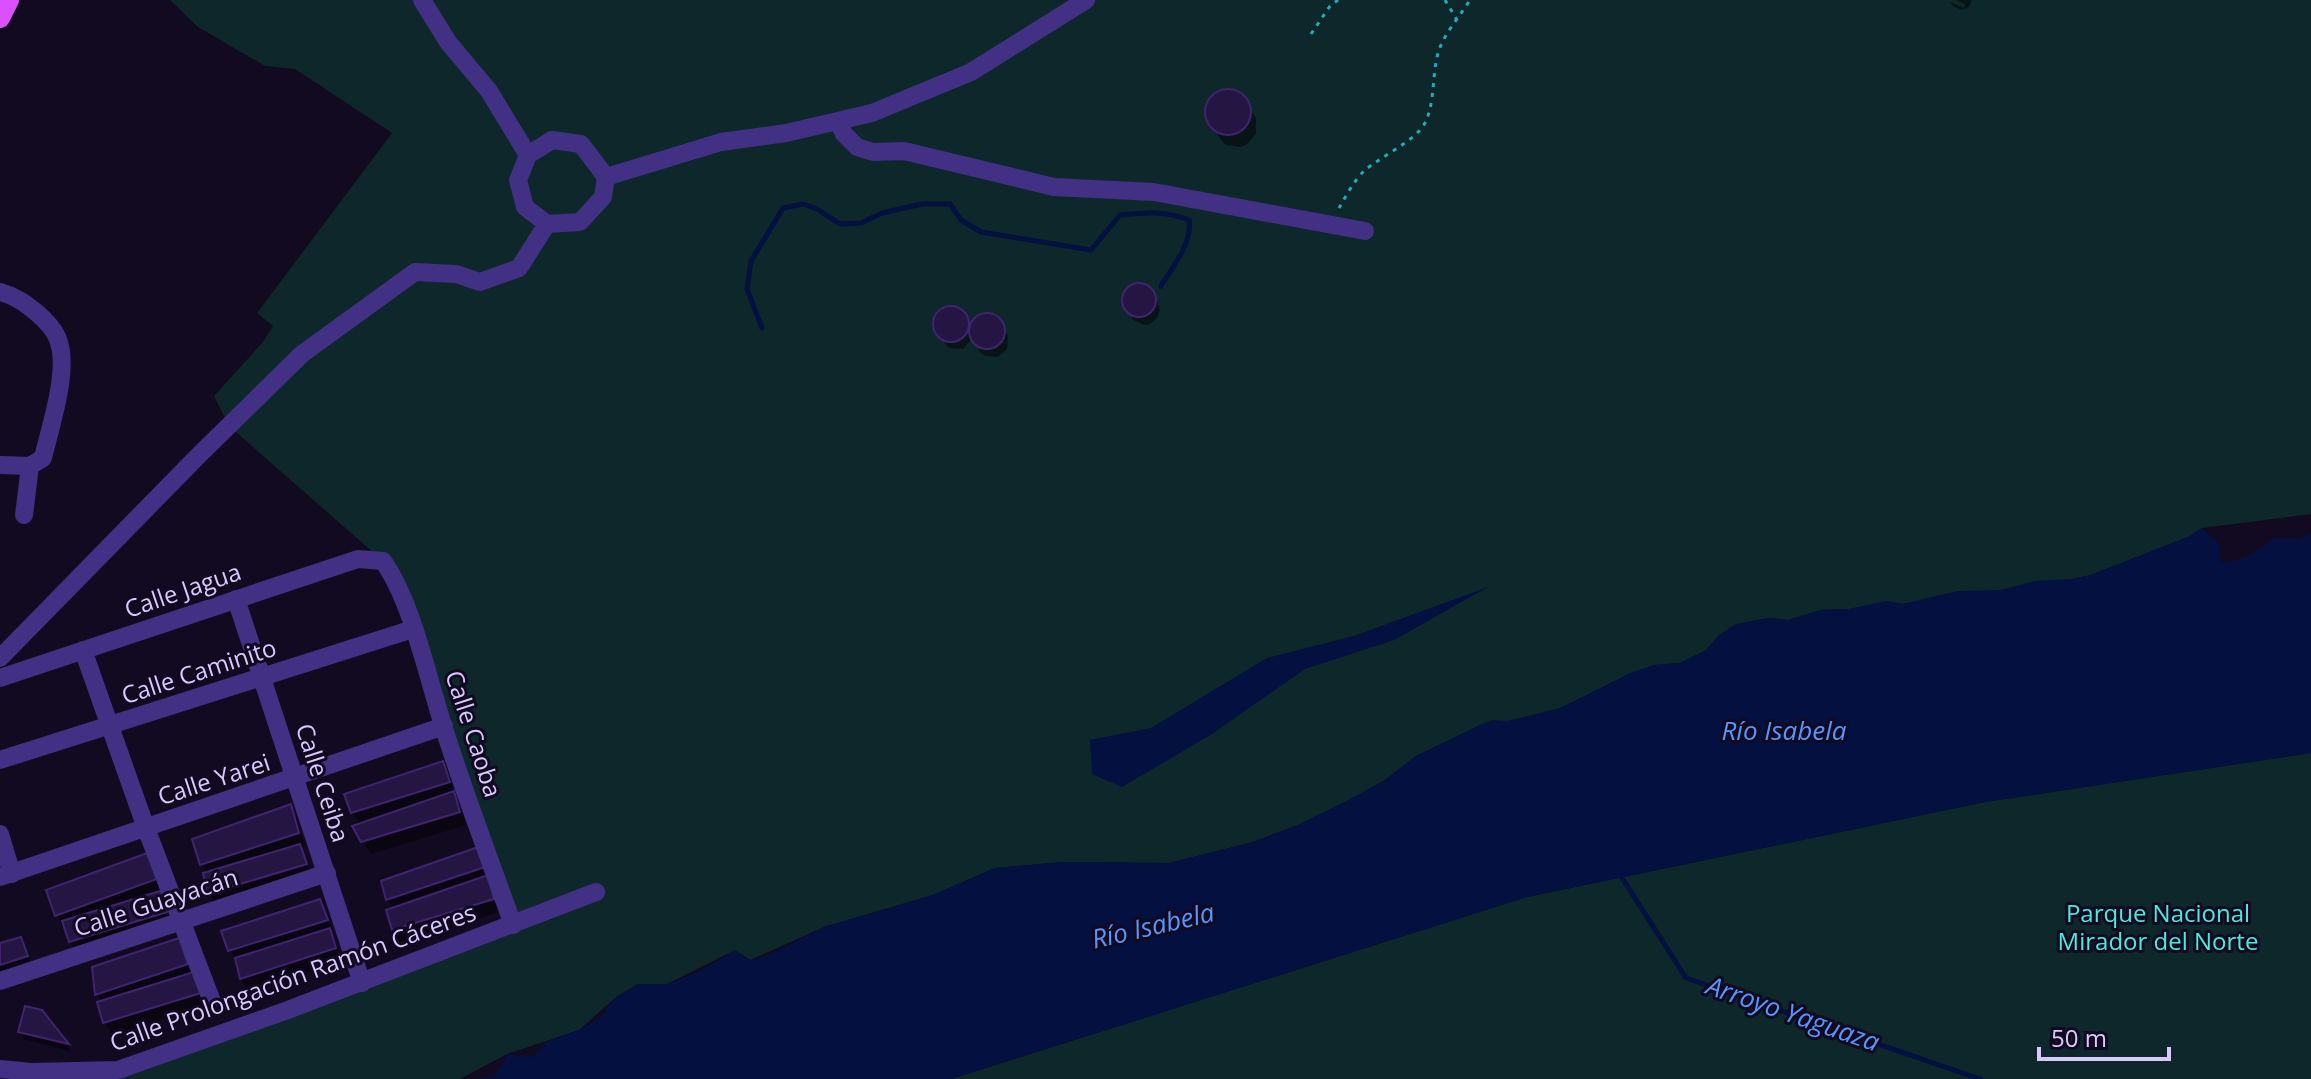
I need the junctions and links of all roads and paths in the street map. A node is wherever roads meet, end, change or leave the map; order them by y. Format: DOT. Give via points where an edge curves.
graph roads {
  1 [pos="9,0"];
  2 [pos="422,0"];
  3 [pos="1086,0"];
  4 [pos="1338,0"];
  5 [pos="1445,0"];
  6 [pos="1470,0"];
  7 [pos="0,18"];
  8 [pos="1457,20"];
  9 [pos="1311,34"];
  10 [pos="838,121"];
  11 [pos="528,155"];
  12 [pos="606,177"];
  13 [pos="547,224"];
  14 [pos="1331,226"];
  15 [pos="1365,231"];
  16 [pos="0,292"];
  17 [pos="0,465"];
  18 [pos="30,466"];
  19 [pos="24,515"];
  20 [pos="383,561"];
  21 [pos="236,599"];
  22 [pos="413,629"];
  23 [pos="83,650"];
  24 [pos="0,658"];
  25 [pos="262,677"];
  26 [pos="0,678"];
  27 [pos="109,726"];
  28 [pos="444,726"];
  29 [pos="0,760"];
  30 [pos="296,778"];
  31 [pos="146,828"];
  32 [pos="0,834"];
  33 [pos="327,873"];
  34 [pos="6,875"];
  35 [pos="596,892"];
  36 [pos="180,920"];
  37 [pos="513,925"];
  38 [pos="0,981"];
  39 [pos="362,983"];
  40 [pos="211,999"];
  41 [pos="0,1069"];
  42 [pos="111,1075"];
  1 -- 7 [label="main road"];
  2 -- 11 [label="street"];
  3 -- 10 [label="street" via="971,72 872,113"];
  4 -- 9 [label="path"];
  5 -- 8 [label="path"];
  6 -- 8 [label="path"];
  8 -- 14 [label="path" via="1439,49 1425,123 1362,173"];
  10 -- 12 [label="street" via="721,142"];
  10 -- 14 [label="street" via="857,147 873,152 904,151 1054,187 1154,192"];
  11 -- 12 [label="street" via="552,140 581,144"];
  11 -- 13 [label="street" via="518,180 525,207"];
  12 -- 13 [label="street" via="603,197 580,222"];
  13 -- 24 [label="street" via="519,268 480,282 456,274 415,272 302,354"];
  14 -- 15 [label="street"];
  16 -- 18 [label="street" via="42,317 57,335 62,353 43,458"];
  17 -- 18 [label="street"];
  18 -- 19 [label="street"];
  20 -- 21 [label="street, Calle Jagua" via="358,559"];
  20 -- 22 [label="street, Calle Caoba" via="394,575"];
  21 -- 23 [label="street, Calle Jagua"];
  21 -- 25 [label="street, Calle Ceiba"];
  22 -- 25 [label="street, Calle Caminito"];
  22 -- 28 [label="street, Calle Caoba"];
  23 -- 26 [label="street, Calle Jagua"];
  23 -- 27 [label="street"];
  25 -- 27 [label="street, Calle Caminito"];
  25 -- 30 [label="street, Calle Ceiba"];
  27 -- 29 [label="street, Calle Caminito"];
  27 -- 31 [label="street"];
  28 -- 30 [label="street, Calle Yarei"];
  28 -- 37 [label="street, Calle Caoba"];
  30 -- 31 [label="street, Calle Yarei"];
  30 -- 33 [label="street, Calle Ceiba"];
  31 -- 34 [label="street, Calle Yarei"];
  31 -- 36 [label="street"];
  32 -- 34 [label="street"];
  33 -- 36 [label="street, Calle Guayacán"];
  33 -- 39 [label="street, Calle Ceiba"];
  35 -- 37 [label="street, Calle Prolongación Ramón Cáceres"];
  36 -- 38 [label="street, Calle Guayacán"];
  36 -- 40 [label="street"];
  37 -- 39 [label="street, Calle Prolongación Ramón Cáceres"];
  39 -- 42 [label="street, Calle Prolongación Ramón Cáceres"];
  41 -- 42 [label="street, Calle Prolongación Ramón Cáceres"];
}
